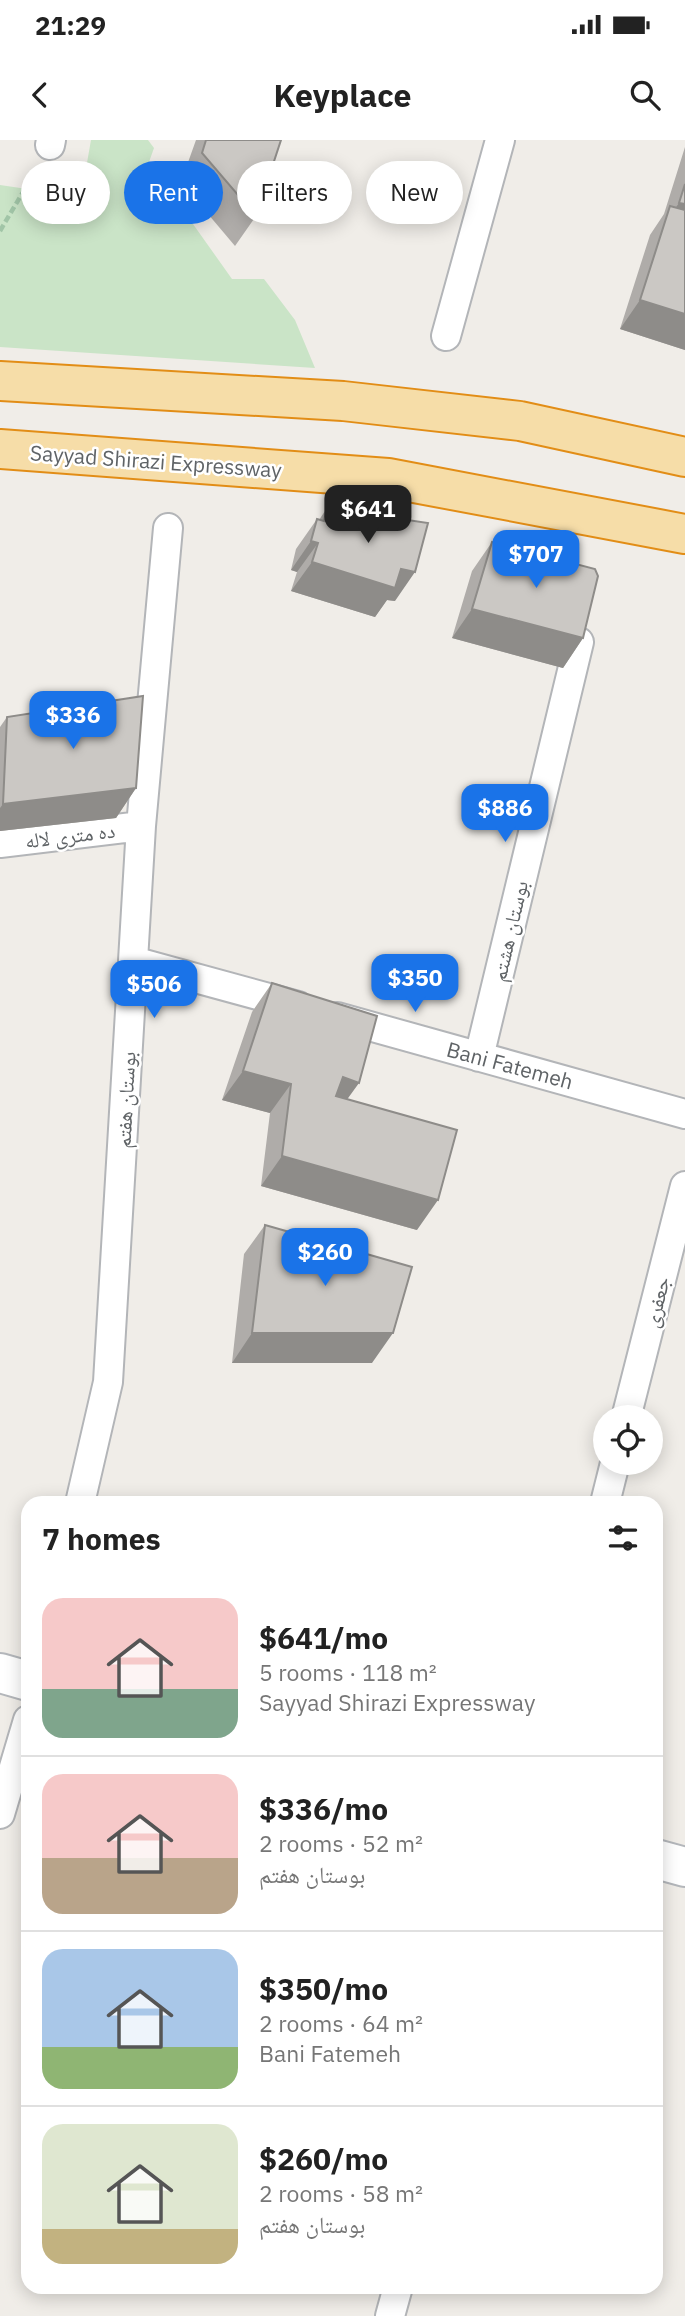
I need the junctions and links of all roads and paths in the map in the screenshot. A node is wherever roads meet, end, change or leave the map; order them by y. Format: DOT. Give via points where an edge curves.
graph roads {
  1 [pos="500,140"];
  2 [pos="51,142"];
  3 [pos="0,231"];
  4 [pos="446,336"];
  5 [pos="0,381"];
  6 [pos="0,449"];
  7 [pos="685,457"];
  8 [pos="168,528"];
  9 [pos="685,534"];
  10 [pos="579,642"];
  11 [pos="141,826"];
  12 [pos="0,843"];
  13 [pos="133,961"];
  14 [pos="479,1057"];
  15 [pos="685,1114"];
  16 [pos="685,1186"];
  17 [pos="629,1405"];
  18 [pos="612,1475"];
  19 [pos="82,1496"];
  20 [pos="607,1496"];
  21 [pos="21,1744"];
  22 [pos="0,1814"];
  23 [pos="663,1861"];
  24 [pos="685,1867"];
  25 [pos="396,2294"];
  26 [pos="390,2316"];
  1 -- 4 [label="street"];
  2 -- 3 [label="path"];
  5 -- 7 [label="highway" via="343,401 520,421"];
  6 -- 9 [label="highway, Sayyad Shirazi Expressway" via="388,478"];
  8 -- 11 [label="street, بوستان هفتم"];
  10 -- 14 [label="street, بوستان هشتم"];
  11 -- 12 [label="street, ده متری لاله"];
  11 -- 13 [label="street, بوستان هفتم"];
  13 -- 14 [label="street, Bani Fatemeh"];
  13 -- 19 [label="street, بوستان هفتم" via="108,1382"];
  14 -- 15 [label="street, Bani Fatemeh"];
  16 -- 17 [label="street, جعفری"];
  18 -- 20 [label="street"];
  21 -- 22 [label="street"];
  23 -- 24 [label="main road"];
  25 -- 26 [label="street"];
}
